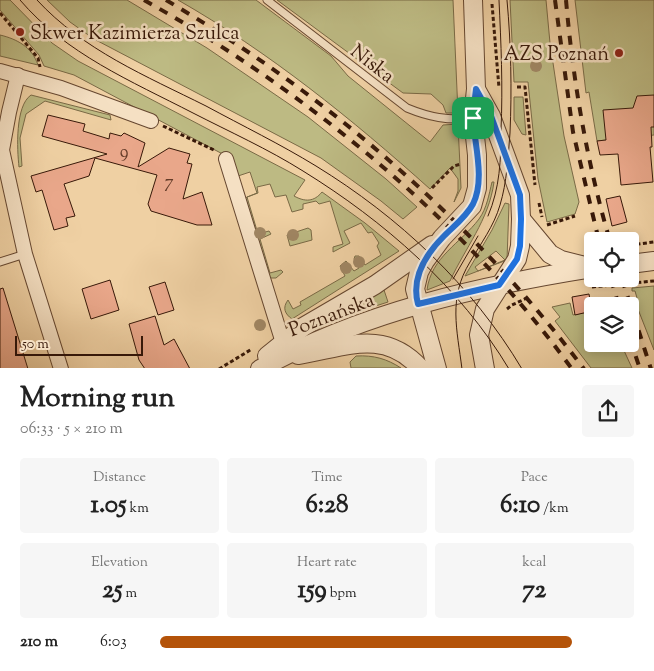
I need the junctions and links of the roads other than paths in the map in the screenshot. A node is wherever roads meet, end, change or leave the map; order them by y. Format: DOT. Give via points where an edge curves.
graph roads {
  1 [pos="267,0"];
  2 [pos="473,0"];
  3 [pos="0,71"];
  4 [pos="18,76"];
  5 [pos="476,89"];
  6 [pos="473,118"];
  7 [pos="151,121"];
  8 [pos="226,159"];
  9 [pos="521,219"];
  10 [pos="442,238"];
  11 [pos="25,254"];
  12 [pos="654,261"];
  13 [pos="0,262"];
  14 [pos="639,263"];
  15 [pos="584,266"];
  16 [pos="584,269"];
  17 [pos="499,285"];
  18 [pos="418,304"];
  19 [pos="280,351"];
  20 [pos="61,368"];
  21 [pos="250,368"];
  22 [pos="260,368"];
  23 [pos="421,368"];
  24 [pos="437,368"];
  25 [pos="485,368"];
  1 -- 6 [label="lane, Niska" via="407,108 445,119"];
  2 -- 5 [label="street"];
  3 -- 4 [label="street"];
  4 -- 7 [label="street"];
  4 -- 11 [label="street" via="2,150"];
  5 -- 6 [label="street"];
  5 -- 9 [label="street" via="491,116 520,195"];
  6 -- 10 [label="street" via="478,181 475,196 472,206"];
  8 -- 19 [label="street"];
  9 -- 15 [label="street" via="550,254"];
  9 -- 17 [label="street" via="517,259"];
  10 -- 18 [label="street" via="419,272"];
  10 -- 19 [label="street" via="374,285 303,327"];
  11 -- 13 [label="lane"];
  11 -- 20 [label="street"];
  12 -- 14 [label="street"];
  16 -- 17 [label="street, Poznańska"];
  17 -- 18 [label="street, Poznańska"];
  17 -- 25 [label="street" via="485,309 479,335"];
  18 -- 19 [label="street, Poznańska"];
  18 -- 24 [label="street"];
  19 -- 21 [label="street"];
  19 -- 22 [label="street, Poznańska"];
  19 -- 23 [label="street" via="327,350 353,343 388,345"];
}
